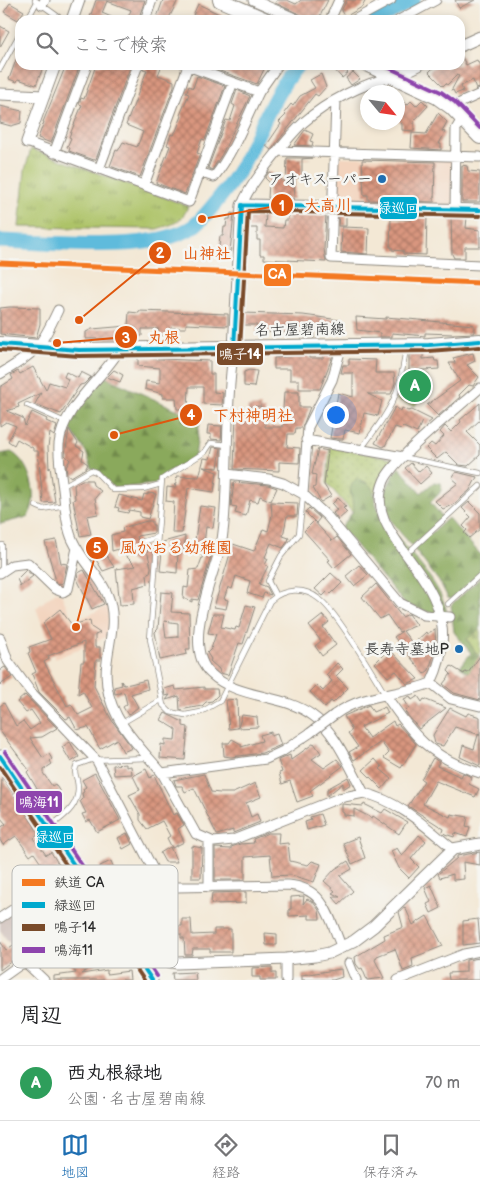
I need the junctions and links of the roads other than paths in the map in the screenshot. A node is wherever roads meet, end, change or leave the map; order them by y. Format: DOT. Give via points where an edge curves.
graph roads {
  1 [pos="79,0"];
  2 [pos="152,0"];
  3 [pos="253,0"];
  4 [pos="339,0"];
  5 [pos="391,0"];
  6 [pos="436,0"];
  7 [pos="227,1"];
  8 [pos="40,2"];
  9 [pos="31,15"];
  10 [pos="57,15"];
  11 [pos="74,15"];
  12 [pos="147,15"];
  13 [pos="256,15"];
  14 [pos="288,15"];
  15 [pos="332,15"];
  16 [pos="363,15"];
  17 [pos="408,15"];
  18 [pos="480,37"];
  19 [pos="15,42"];
  20 [pos="465,44"];
  21 [pos="0,69"];
  22 [pos="53,70"];
  23 [pos="85,70"];
  24 [pos="136,70"];
  25 [pos="186,70"];
  26 [pos="198,70"];
  27 [pos="274,70"];
  28 [pos="380,70"];
  29 [pos="408,70"];
  30 [pos="394,76"];
  31 [pos="233,82"];
  32 [pos="259,92"];
  33 [pos="0,94"];
  34 [pos="480,94"];
  35 [pos="44,96"];
  36 [pos="336,100"];
  37 [pos="451,107"];
  38 [pos="462,119"];
  39 [pos="480,137"];
  40 [pos="26,142"];
  41 [pos="278,151"];
  42 [pos="54,153"];
  43 [pos="335,154"];
  44 [pos="457,157"];
  45 [pos="480,157"];
  46 [pos="99,169"];
  47 [pos="199,172"];
  48 [pos="144,185"];
  49 [pos="242,205"];
  50 [pos="334,207"];
  51 [pos="455,210"];
  52 [pos="480,210"];
  53 [pos="480,265"];
  54 [pos="58,310"];
  55 [pos="480,341"];
  56 [pos="0,344"];
  57 [pos="407,345"];
  58 [pos="342,346"];
  59 [pos="234,348"];
  60 [pos="36,349"];
  61 [pos="120,349"];
  62 [pos="0,374"];
  63 [pos="480,388"];
  64 [pos="27,405"];
  65 [pos="65,422"];
  66 [pos="306,440"];
  67 [pos="228,445"];
  68 [pos="360,450"];
  69 [pos="403,457"];
  70 [pos="480,473"];
  71 [pos="227,474"];
  72 [pos="161,484"];
  73 [pos="63,486"];
  74 [pos="480,486"];
  75 [pos="303,494"];
  76 [pos="65,505"];
  77 [pos="36,506"];
  78 [pos="158,537"];
  79 [pos="141,542"];
  80 [pos="2,545"];
  81 [pos="77,548"];
  82 [pos="411,550"];
  83 [pos="1,573"];
  84 [pos="480,575"];
  85 [pos="276,596"];
  86 [pos="448,604"];
  87 [pos="450,617"];
  88 [pos="0,638"];
  89 [pos="432,683"];
  90 [pos="229,686"];
  91 [pos="385,694"];
  92 [pos="162,700"];
  93 [pos="480,706"];
  94 [pos="121,724"];
  95 [pos="0,756"];
  96 [pos="149,758"];
  97 [pos="97,761"];
  98 [pos="162,773"];
  99 [pos="480,773"];
  100 [pos="364,793"];
  101 [pos="49,827"];
  102 [pos="208,841"];
  103 [pos="480,844"];
  104 [pos="453,849"];
  105 [pos="74,865"];
  106 [pos="153,865"];
  107 [pos="178,887"];
  108 [pos="209,887"];
  109 [pos="12,910"];
  110 [pos="0,918"];
  111 [pos="342,948"];
  112 [pos="480,951"];
  113 [pos="286,959"];
  114 [pos="178,963"];
  115 [pos="349,963"];
  116 [pos="15,968"];
  117 [pos="31,968"];
  118 [pos="144,968"];
  119 [pos="0,979"];
  120 [pos="44,980"];
  121 [pos="151,980"];
  122 [pos="286,980"];
  123 [pos="356,980"];
  124 [pos="398,980"];
  1 -- 11 [label="street"];
  2 -- 12 [label="street"];
  3 -- 14 [label="street"];
  4 -- 15 [label="street"];
  5 -- 16 [label="street"];
  6 -- 17 [label="street"];
  7 -- 13 [label="main road"];
  8 -- 9 [label="lane"];
  8 -- 10 [label="lane"];
  18 -- 20 [label="street"];
  19 -- 21 [label="lane"];
  22 -- 35 [label="street"];
  23 -- 42 [label="street"];
  24 -- 46 [label="street"];
  25 -- 48 [label="street"];
  26 -- 31 [label="street"];
  27 -- 32 [label="street"];
  28 -- 30 [label="main road"];
  29 -- 30 [label="street"];
  30 -- 36 [label="street"];
  30 -- 37 [label="main road" via="422,88"];
  31 -- 32 [label="street"];
  31 -- 47 [label="street"];
  32 -- 47 [label="street" via="231,153 214,177"];
  33 -- 35 [label="street"];
  34 -- 37 [label="street"];
  35 -- 40 [label="street"];
  36 -- 41 [label="street" via="304,122"];
  36 -- 43 [label="street"];
  37 -- 38 [label="main road"];
  38 -- 39 [label="main road"];
  38 -- 44 [label="street" via="456,130"];
  40 -- 42 [label="street"];
  41 -- 43 [label="street"];
  41 -- 49 [label="street" via="246,193"];
  42 -- 46 [label="street"];
  43 -- 44 [label="street"];
  43 -- 50 [label="street"];
  44 -- 45 [label="street"];
  44 -- 51 [label="street"];
  46 -- 48 [label="street"];
  47 -- 48 [label="street" via="189,202"];
  49 -- 50 [label="street"];
  49 -- 59 [label="street"];
  50 -- 51 [label="street"];
  50 -- 53 [label="street" via="331,258"];
  51 -- 52 [label="street"];
  54 -- 60 [label="street" via="42,344"];
  55 -- 57 [label="main road, 名古屋碧南線"];
  56 -- 60 [label="main road, 名古屋碧南線"];
  57 -- 58 [label="main road, 名古屋碧南線"];
  57 -- 68 [label="lane" via="403,376 394,403"];
  58 -- 59 [label="main road, 名古屋碧南線"];
  58 -- 66 [label="street" via="332,380 312,417"];
  59 -- 61 [label="main road, 名古屋碧南線"];
  59 -- 67 [label="street"];
  60 -- 61 [label="main road, 名古屋碧南線"];
  60 -- 62 [label="street" via="28,358"];
  61 -- 65 [label="street"];
  63 -- 69 [label="street"];
  64 -- 65 [label="lane"];
  65 -- 73 [label="street" via="59,443"];
  66 -- 68 [label="street"];
  66 -- 75 [label="street"];
  67 -- 71 [label="street"];
  67 -- 72 [label="lane" via="210,444 205,452 169,473"];
  68 -- 69 [label="street"];
  69 -- 70 [label="lane"];
  69 -- 82 [label="street" via="384,480 380,501 389,525"];
  71 -- 75 [label="street" via="269,479"];
  71 -- 90 [label="street" via="222,542 197,640 204,667"];
  72 -- 73 [label="lane" via="143,489 113,490 91,470"];
  72 -- 78 [label="lane"];
  73 -- 76 [label="street"];
  74 -- 82 [label="lane"];
  75 -- 85 [label="lane" via="299,534 269,578"];
  75 -- 87 [label="street" via="328,517 400,603 424,614"];
  76 -- 77 [label="lane"];
  76 -- 81 [label="street"];
  78 -- 79 [label="lane"];
  78 -- 92 [label="lane" via="150,639"];
  80 -- 83 [label="lane"];
  81 -- 83 [label="street" via="70,584 63,592 55,589 28,563 19,563"];
  81 -- 94 [label="street" via="109,595 113,626 105,675 108,700"];
  82 -- 86 [label="street" via="441,589"];
  84 -- 86 [label="lane"];
  85 -- 90 [label="lane" via="266,608"];
  85 -- 91 [label="lane" via="296,590 320,599"];
  86 -- 87 [label="street"];
  87 -- 89 [label="street" via="447,654"];
  88 -- 97 [label="street" via="8,661 25,684"];
  89 -- 91 [label="street" via="410,691"];
  89 -- 93 [label="street" via="452,699"];
  90 -- 92 [label="lane" via="220,701 201,712 170,712"];
  90 -- 100 [label="street" via="299,707 314,716 331,734"];
  91 -- 98 [label="street, bridge" via="357,701 266,759"];
  91 -- 99 [label="street" via="407,727 427,747 452,763"];
  92 -- 94 [label="lane"];
  94 -- 96 [label="street"];
  95 -- 101 [label="street"];
  96 -- 97 [label="lane"];
  96 -- 98 [label="street"];
  97 -- 101 [label="lane" via="77,765 75,803"];
  97 -- 106 [label="street"];
  98 -- 102 [label="street" via="196,834"];
  100 -- 102 [label="street" via="339,798 233,840"];
  100 -- 104 [label="street" via="396,805"];
  101 -- 105 [label="street"];
  102 -- 108 [label="street"];
  103 -- 104 [label="street"];
  104 -- 111 [label="street" via="374,926"];
  107 -- 108 [label="street"];
  108 -- 111 [label="street" via="287,885 312,891 322,902"];
  109 -- 110 [label="street"];
  111 -- 113 [label="street" via="315,956"];
  112 -- 124 [label="street" via="464,954"];
  113 -- 114 [label="street"];
  113 -- 122 [label="street"];
  115 -- 123 [label="street"];
  116 -- 119 [label="street"];
  117 -- 120 [label="street"];
  118 -- 121 [label="street"];
}
